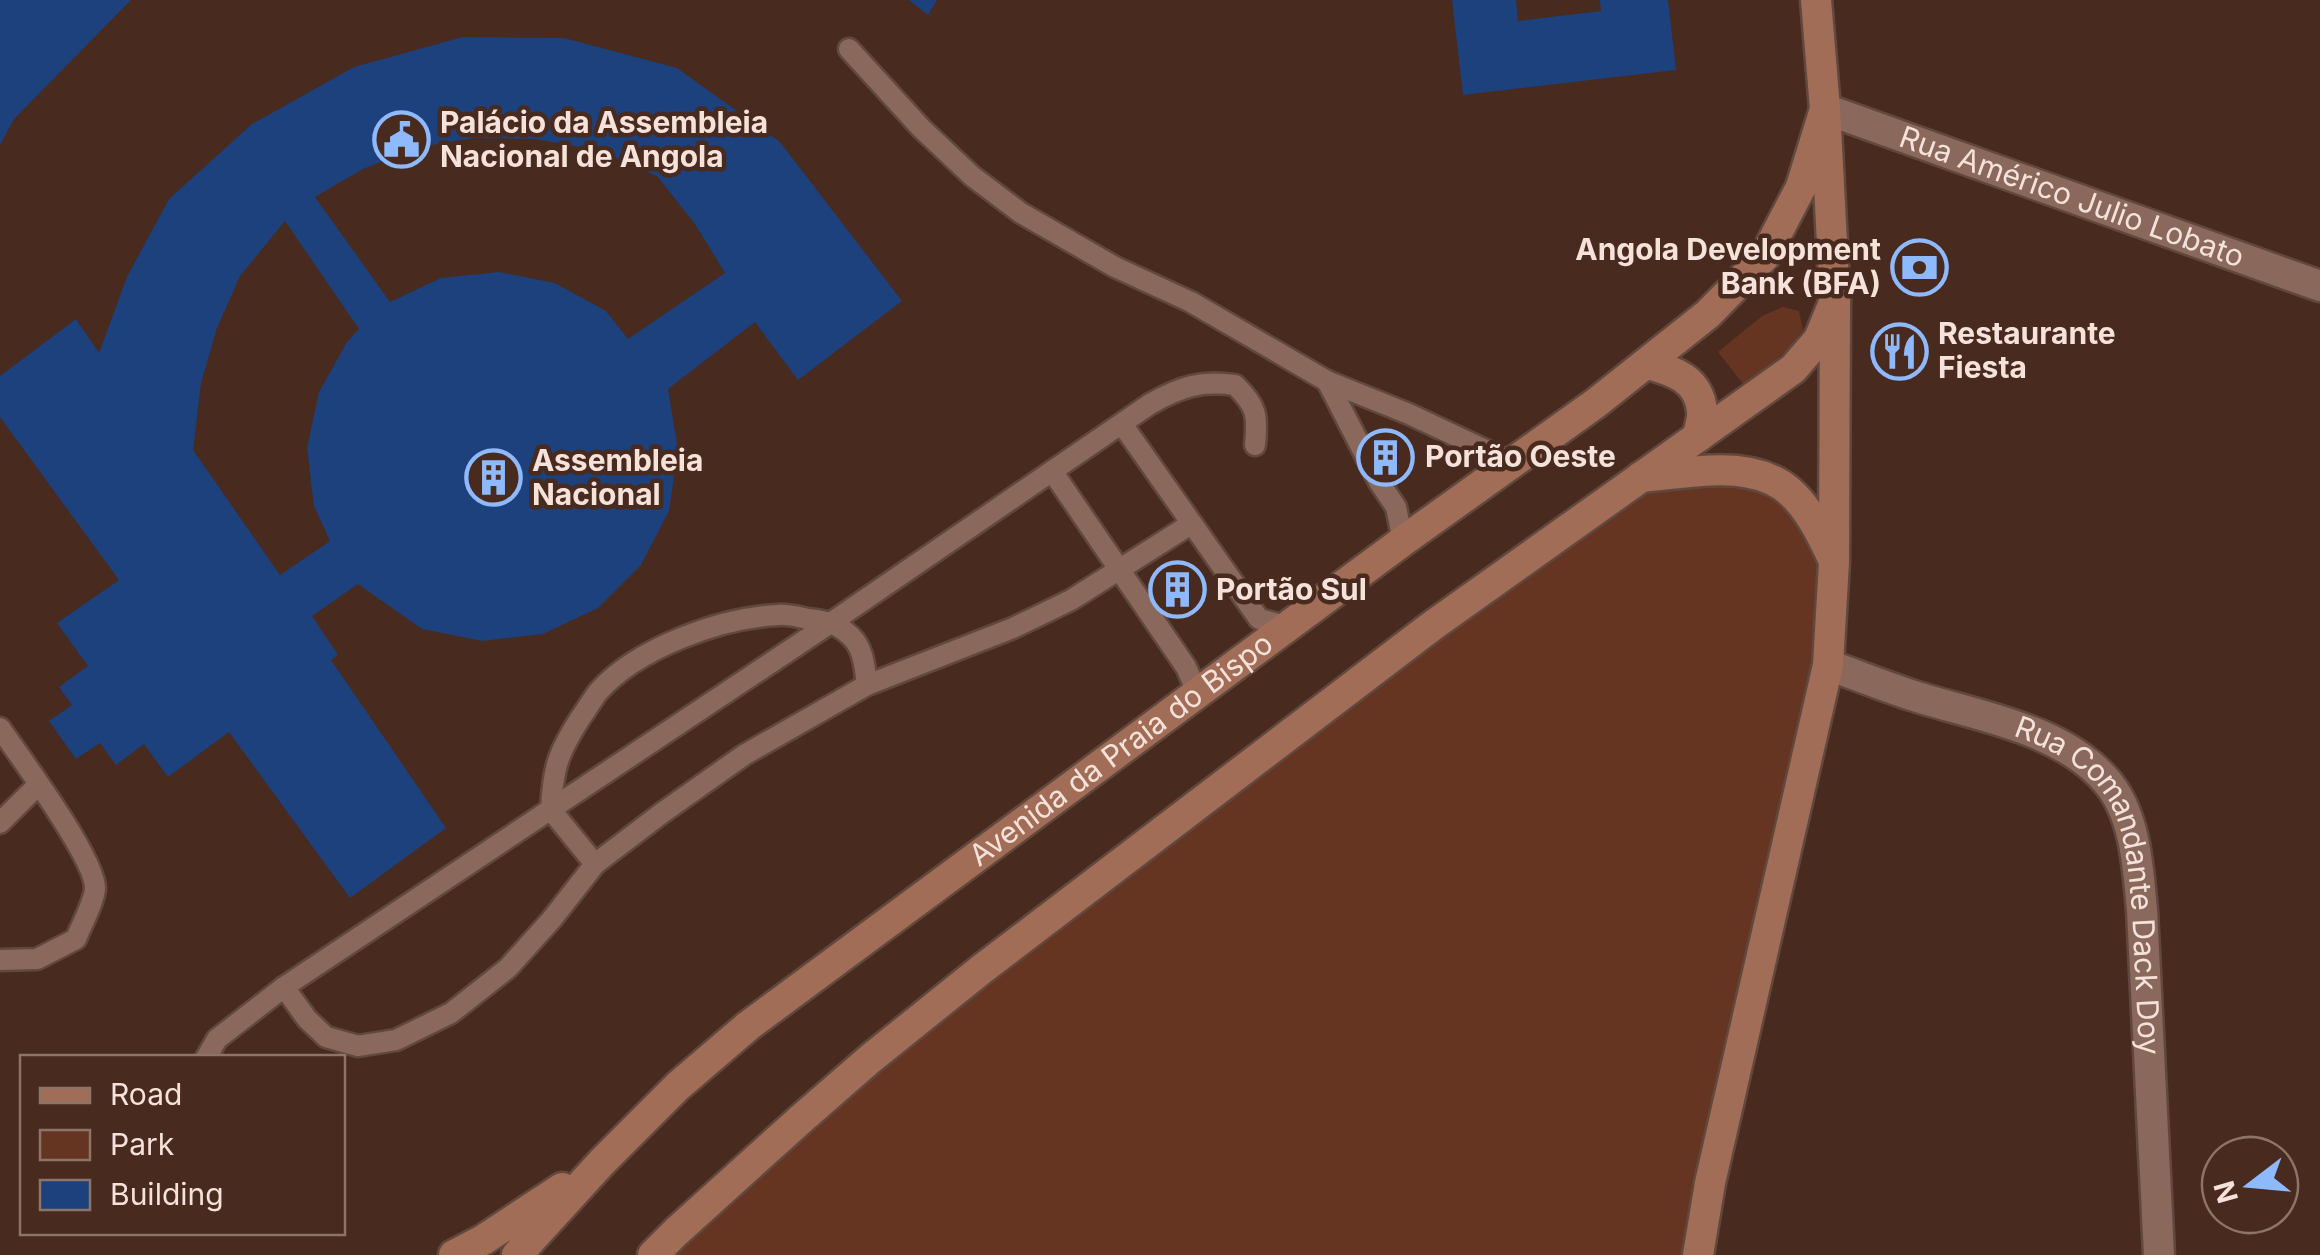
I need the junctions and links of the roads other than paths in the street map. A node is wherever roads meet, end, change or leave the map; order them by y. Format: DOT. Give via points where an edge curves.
graph roads {
  1 [pos="1816,0"];
  2 [pos="849,48"];
  3 [pos="1825,109"];
  4 [pos="2320,286"];
  5 [pos="1835,300"];
  6 [pos="1648,364"];
  7 [pos="1327,382"];
  8 [pos="1122,424"];
  9 [pos="1698,437"];
  10 [pos="1256,445"];
  11 [pos="1511,462"];
  12 [pos="1052,472"];
  13 [pos="1639,477"];
  14 [pos="1190,524"];
  15 [pos="1402,541"];
  16 [pos="1834,562"];
  17 [pos="1121,569"];
  18 [pos="832,622"];
  19 [pos="1289,627"];
  20 [pos="1828,665"];
  21 [pos="867,685"];
  22 [pos="1198,694"];
  23 [pos="0,728"];
  24 [pos="38,784"];
  25 [pos="551,810"];
  26 [pos="0,824"];
  27 [pos="595,864"];
  28 [pos="0,960"];
  29 [pos="284,987"];
  30 [pos="208,1055"];
  31 [pos="602,1162"];
  32 [pos="454,1255"];
  33 [pos="516,1255"];
  34 [pos="653,1255"];
  35 [pos="1698,1255"];
  36 [pos="2159,1255"];
  1 -- 3 [label="street"];
  2 -- 7 [label="lane" via="921,128 1021,213"];
  3 -- 4 [label="street, Rua Américo Julio Lobato"];
  3 -- 5 [label="street"];
  3 -- 6 [label="street, Avenida da Praia do Bispo" via="1801,187 1765,256"];
  5 -- 9 [label="street" via="1819,339 1794,370"];
  5 -- 16 [label="street"];
  6 -- 9 [label="street" via="1677,372 1694,388 1702,411"];
  6 -- 11 [label="street, Avenida da Praia do Bispo"];
  7 -- 11 [label="lane"];
  7 -- 15 [label="lane" via="1396,507"];
  8 -- 10 [label="lane" via="1184,388 1236,386 1252,403"];
  8 -- 12 [label="lane"];
  8 -- 14 [label="lane"];
  9 -- 13 [label="street"];
  11 -- 15 [label="street, Avenida da Praia do Bispo"];
  12 -- 17 [label="lane"];
  12 -- 18 [label="lane"];
  13 -- 16 [label="street" via="1719,470 1773,480 1803,506"];
  13 -- 34 [label="street" via="968,980"];
  14 -- 17 [label="lane"];
  14 -- 19 [label="lane" via="1260,619"];
  15 -- 19 [label="street, Avenida da Praia do Bispo"];
  16 -- 20 [label="street"];
  17 -- 21 [label="lane" via="1012,628"];
  17 -- 22 [label="lane"];
  18 -- 21 [label="lane" via="854,640"];
  18 -- 25 [label="lane"];
  18 -- 25 [label="lane" via="780,614 717,626 629,664 598,692 568,737 552,777"];
  19 -- 22 [label="street, Avenida da Praia do Bispo"];
  20 -- 35 [label="street"];
  20 -- 36 [label="street, Rua Comandante Dack Doy" via="2031,731 2080,757 2110,786 2137,859"];
  21 -- 27 [label="lane" via="744,755"];
  22 -- 31 [label="street, Avenida da Praia do Bispo" via="748,1026"];
  23 -- 24 [label="lane"];
  24 -- 26 [label="lane"];
  24 -- 28 [label="lane" via="88,864 96,889 76,939 37,959"];
  25 -- 27 [label="lane"];
  25 -- 29 [label="lane"];
  27 -- 29 [label="lane" via="508,968 451,1012 396,1040 358,1046 326,1037"];
  29 -- 30 [label="lane" via="218,1039"];
  31 -- 32 [label="street"];
  31 -- 33 [label="street, Avenida da Praia do Bispo"];
}
